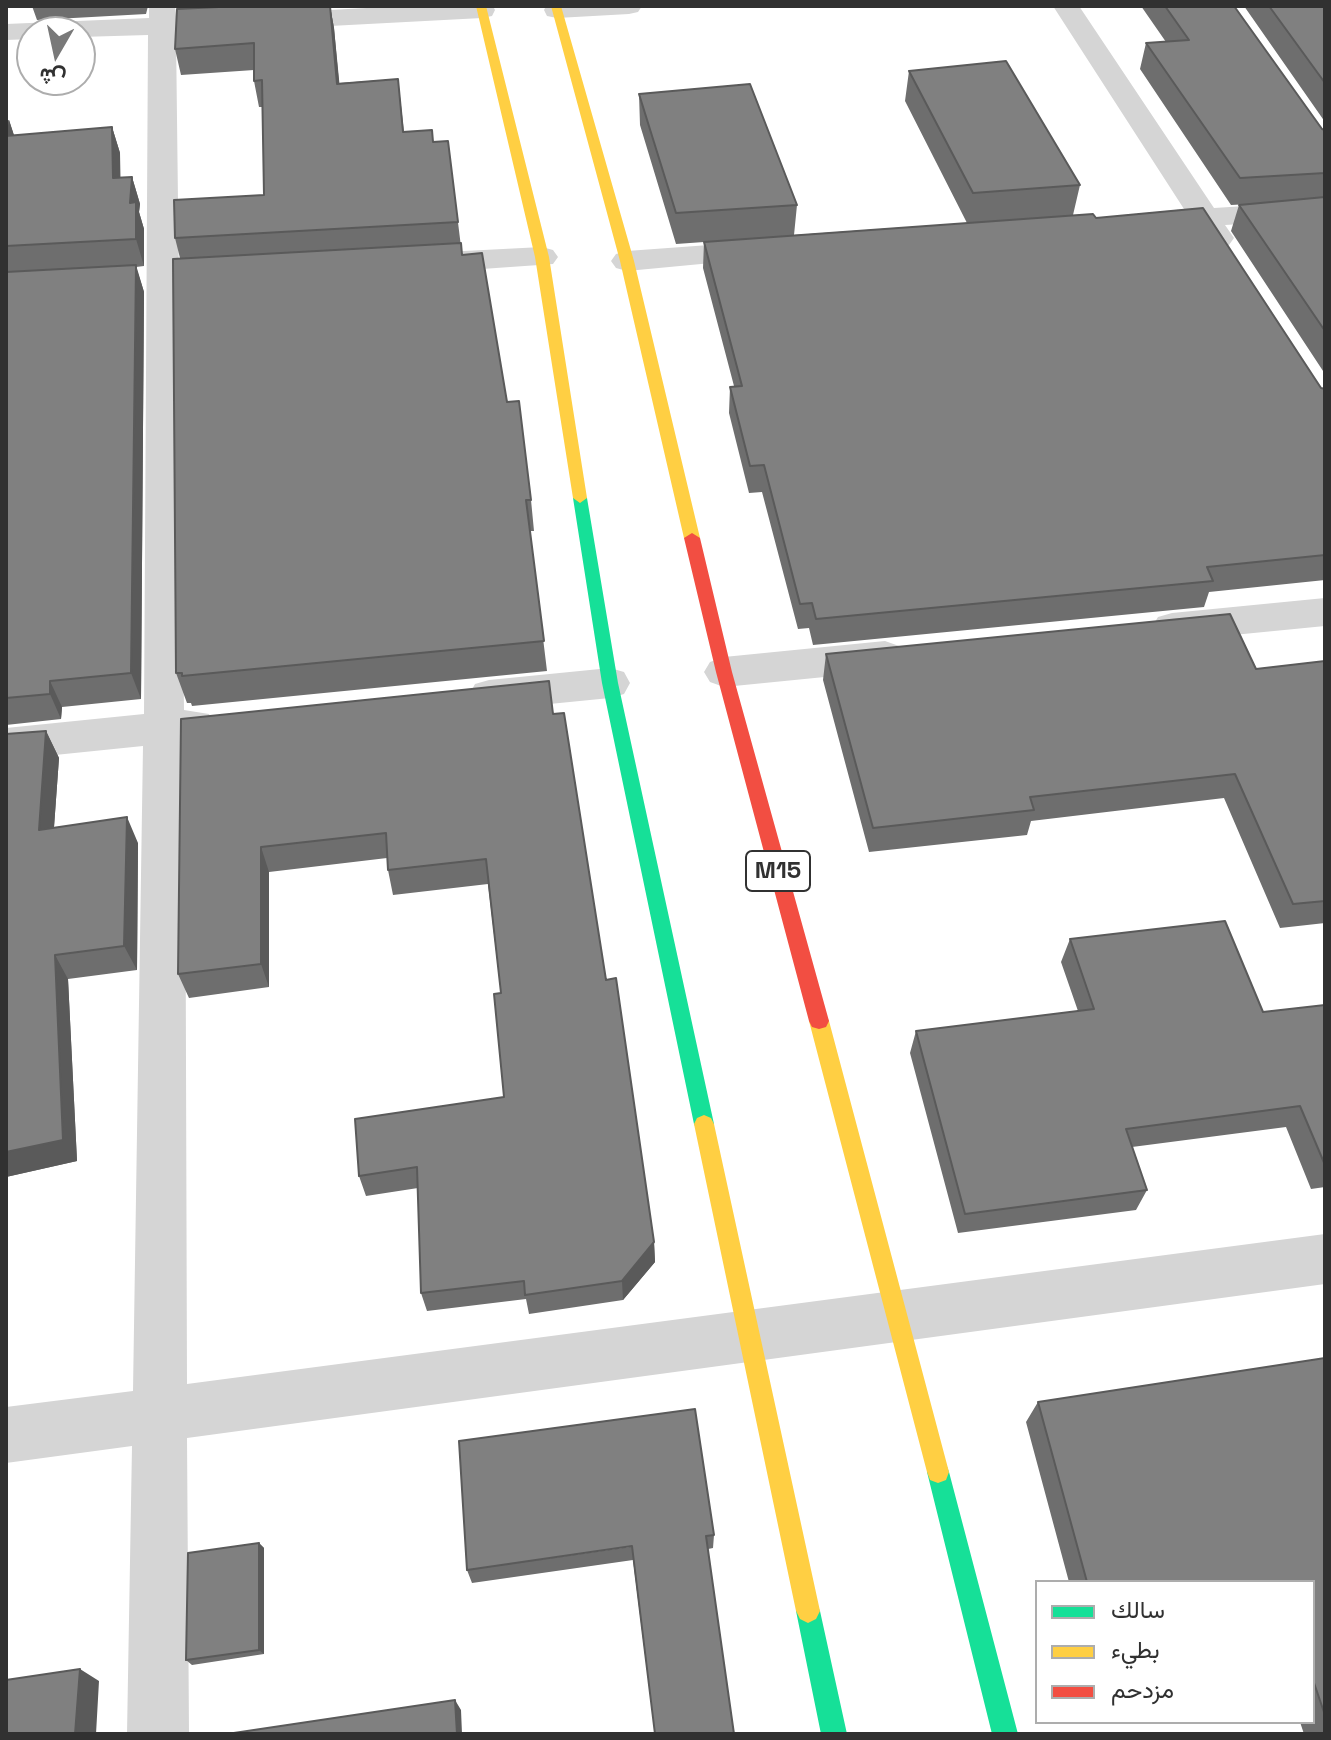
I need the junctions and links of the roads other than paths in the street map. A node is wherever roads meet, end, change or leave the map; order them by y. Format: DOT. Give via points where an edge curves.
graph roads {
  1 [pos="629,6"];
  2 [pos="1066,6"];
  3 [pos="482,8"];
  4 [pos="557,8"];
  5 [pos="162,16"];
  6 [pos="253,21"];
  7 [pos="223,23"];
  8 [pos="6,32"];
  9 [pos="1325,210"];
  10 [pos="1204,217"];
  11 [pos="1126,223"];
  12 [pos="799,248"];
  13 [pos="542,257"];
  14 [pos="1230,257"];
  15 [pos="627,261"];
  16 [pos="400,265"];
  17 [pos="1325,612"];
  18 [pos="1135,631"];
  19 [pos="914,653"];
  20 [pos="724,672"];
  21 [pos="610,683"];
  22 [pos="456,699"];
  23 [pos="225,722"];
  24 [pos="164,728"];
  25 [pos="6,744"];
  26 [pos="1325,1259"];
  27 [pos="899,1316"];
  28 [pos="750,1335"];
  29 [pos="158,1415"];
  30 [pos="6,1435"];
  31 [pos="158,1734"];
  32 [pos="834,1734"];
  33 [pos="1005,1734"];
  1 -- 4 [label="street"];
  2 -- 10 [label="street"];
  3 -- 6 [label="street"];
  3 -- 13 [label="highway"];
  4 -- 15 [label="highway, M15"];
  5 -- 7 [label="street"];
  5 -- 8 [label="street"];
  5 -- 24 [label="street"];
  9 -- 10 [label="street"];
  10 -- 11 [label="street"];
  10 -- 14 [label="street"];
  12 -- 15 [label="street"];
  13 -- 16 [label="street"];
  13 -- 21 [label="highway"];
  15 -- 20 [label="highway, M15"];
  17 -- 18 [label="street"];
  19 -- 20 [label="street"];
  20 -- 27 [label="highway, M15"];
  21 -- 22 [label="street"];
  21 -- 28 [label="highway"];
  23 -- 24 [label="street"];
  24 -- 25 [label="street"];
  24 -- 29 [label="street"];
  26 -- 27 [label="street"];
  27 -- 28 [label="street"];
  27 -- 33 [label="highway, M15"];
  28 -- 29 [label="street"];
  28 -- 32 [label="highway"];
  29 -- 30 [label="street"];
  29 -- 31 [label="street"];
}
